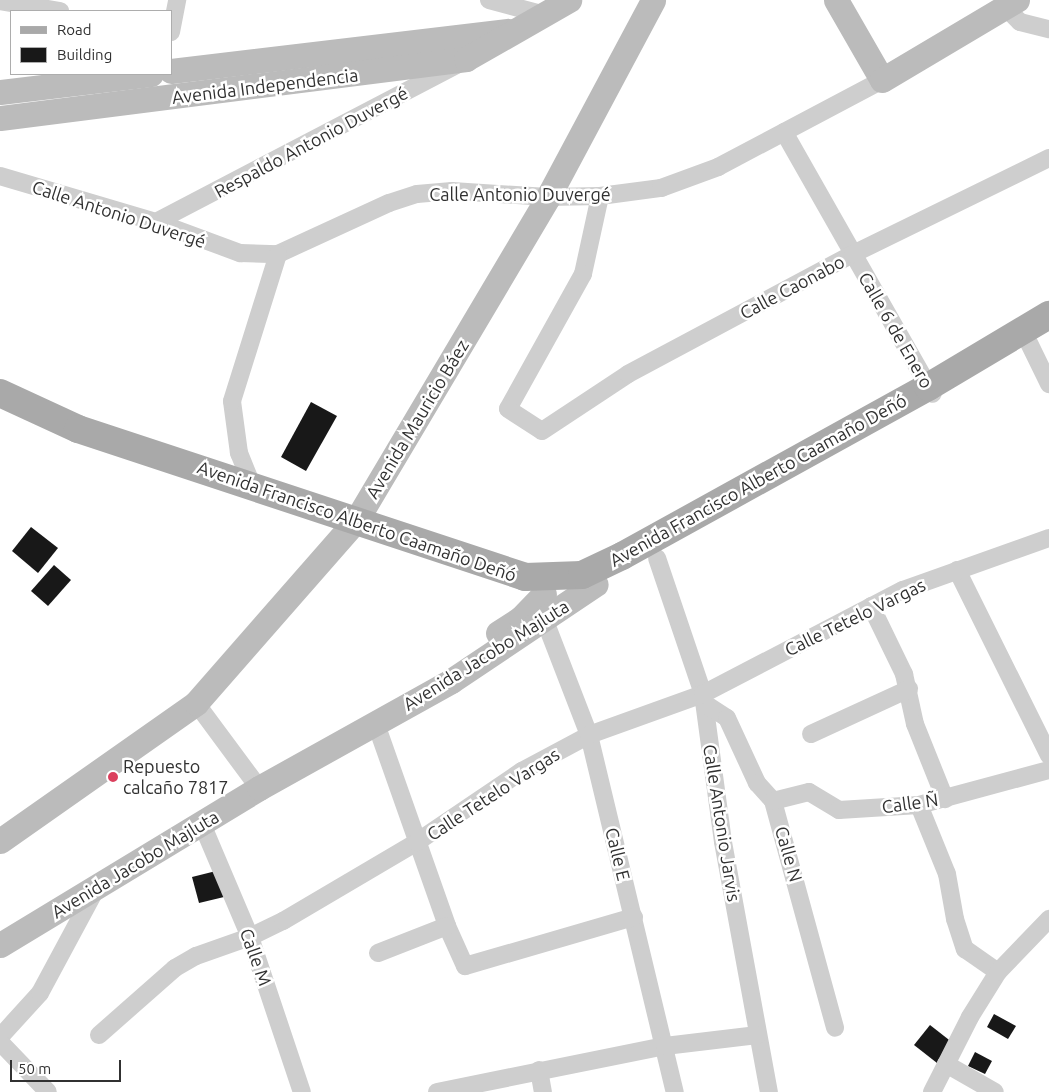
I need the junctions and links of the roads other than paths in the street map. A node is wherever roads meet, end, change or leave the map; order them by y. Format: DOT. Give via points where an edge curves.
graph roads {
  1 [pos="177,0"];
  2 [pos="489,0"];
  3 [pos="570,0"];
  4 [pos="653,0"];
  5 [pos="836,0"];
  6 [pos="0,1"];
  7 [pos="1008,2"];
  8 [pos="54,10"];
  9 [pos="545,15"];
  10 [pos="172,27"];
  11 [pos="523,29"];
  12 [pos="1049,29"];
  13 [pos="466,59"];
  14 [pos="172,71"];
  15 [pos="143,75"];
  16 [pos="882,80"];
  17 [pos="0,92"];
  18 [pos="0,118"];
  19 [pos="784,132"];
  20 [pos="1049,158"];
  21 [pos="0,176"];
  22 [pos="600,196"];
  23 [pos="548,197"];
  24 [pos="156,222"];
  25 [pos="278,254"];
  26 [pos="853,254"];
  27 [pos="1049,315"];
  28 [pos="1039,338"];
  29 [pos="1049,384"];
  30 [pos="931,391"];
  31 [pos="0,393"];
  32 [pos="0,410"];
  33 [pos="252,485"];
  34 [pos="351,527"];
  35 [pos="1049,538"];
  36 [pos="657,558"];
  37 [pos="957,570"];
  38 [pos="596,584"];
  39 [pos="544,594"];
  40 [pos="871,606"];
  41 [pos="545,621"];
  42 [pos="909,689"];
  43 [pos="704,698"];
  44 [pos="196,703"];
  45 [pos="376,724"];
  46 [pos="811,734"];
  47 [pos="588,735"];
  48 [pos="1049,755"];
  49 [pos="1049,770"];
  50 [pos="259,788"];
  51 [pos="945,799"];
  52 [pos="773,801"];
  53 [pos="920,805"];
  54 [pos="202,824"];
  55 [pos="0,841"];
  56 [pos="417,842"];
  57 [pos="96,889"];
  58 [pos="634,917"];
  59 [pos="1049,919"];
  60 [pos="447,926"];
  61 [pos="250,938"];
  62 [pos="0,945"];
  63 [pos="378,953"];
  64 [pos="998,972"];
  65 [pos="835,1028"];
  66 [pos="99,1035"];
  67 [pos="757,1035"];
  68 [pos="0,1037"];
  69 [pos="0,1042"];
  70 [pos="665,1046"];
  71 [pos="946,1064"];
  72 [pos="539,1070"];
  73 [pos="48,1092"];
  74 [pos="302,1092"];
  75 [pos="437,1092"];
  76 [pos="543,1092"];
  77 [pos="675,1092"];
  78 [pos="769,1092"];
  79 [pos="932,1092"];
  80 [pos="994,1092"];
  1 -- 10 [label="street"];
  2 -- 9 [label="street"];
  3 -- 9 [label="main road, Avenida Independencia"];
  4 -- 23 [label="main road, Avenida Mauricio Báez"];
  5 -- 16 [label="main road"];
  6 -- 8 [label="street"];
  7 -- 12 [label="street" via="1020,22"];
  7 -- 16 [label="main road, Calle Antonio Duvergé"];
  9 -- 11 [label="main road, Avenida Independencia"];
  11 -- 13 [label="main road, Avenida Independencia"];
  11 -- 14 [label="main road, Avenida Independencia"];
  13 -- 18 [label="main road, Avenida Independencia"];
  13 -- 24 [label="street, Respaldo Antonio Duvergé"];
  15 -- 17 [label="main road, Avenida Independencia"];
  16 -- 19 [label="street, Calle Antonio Duvergé"];
  19 -- 22 [label="street, Calle Antonio Duvergé" via="697,177 651,190"];
  19 -- 26 [label="street, Calle 6 de Enero"];
  20 -- 26 [label="street, Calle Caonabo"];
  21 -- 24 [label="street, Calle Antonio Duvergé"];
  22 -- 23 [label="street, Calle Antonio Duvergé"];
  22 -- 26 [label="street, Calle Caonabo" via="582,274 508,410 543,431 628,374"];
  23 -- 25 [label="street, Calle Antonio Duvergé" via="452,191 417,194 389,203"];
  23 -- 34 [label="main road, Avenida Mauricio Báez"];
  24 -- 25 [label="street, Calle Antonio Duvergé" via="240,253"];
  25 -- 33 [label="street" via="232,401 239,453"];
  26 -- 30 [label="street, Calle 6 de Enero"];
  27 -- 30 [label="main road, Avenida Francisco Alberto Caamaño Deñó"];
  28 -- 29 [label="street"];
  28 -- 30 [label="main road, Avenida Francisco Alberto Caamaño Deñó"];
  30 -- 34 [label="main road, Avenida Francisco Alberto Caamaño Deñó" via="582,575 525,578"];
  30 -- 36 [label="main road, Avenida Francisco Alberto Caamaño Deñó"];
  31 -- 33 [label="main road, Avenida Francisco Alberto Caamaño Deñó" via="78,429"];
  32 -- 34 [label="main road, Avenida Francisco Alberto Caamaño Deñó" via="85,446"];
  33 -- 34 [label="main road, Avenida Francisco Alberto Caamaño Deñó"];
  34 -- 39 [label="main road, Avenida Francisco Alberto Caamaño Deñó"];
  34 -- 44 [label="main road, Avenida Mauricio Báez"];
  35 -- 37 [label="street, Calle Tetelo Vargas"];
  36 -- 38 [label="main road, Avenida Francisco Alberto Caamaño Deñó"];
  36 -- 43 [label="street, Calle Antonio Jarvis"];
  37 -- 40 [label="street, Calle Tetelo Vargas"];
  37 -- 48 [label="street"];
  38 -- 39 [label="main road, Avenida Francisco Alberto Caamaño Deñó" via="569,593"];
  38 -- 41 [label="main road, Avenida Jacobo Majluta"];
  39 -- 45 [label="main road, Avenida Jacobo Majluta" via="520,618 440,673"];
  40 -- 42 [label="street"];
  40 -- 43 [label="street, Calle Tetelo Vargas"];
  41 -- 45 [label="main road, Avenida Jacobo Majluta"];
  41 -- 47 [label="street, Calle E"];
  42 -- 46 [label="street"];
  42 -- 51 [label="street" via="915,724"];
  43 -- 47 [label="street, Calle Tetelo Vargas"];
  43 -- 52 [label="street, Calle N" via="727,718 757,783"];
  43 -- 67 [label="street, Calle Antonio Jarvis" via="723,842"];
  44 -- 50 [label="street"];
  44 -- 55 [label="main road, Avenida Mauricio Báez"];
  45 -- 50 [label="main road, Avenida Jacobo Majluta"];
  45 -- 56 [label="street"];
  47 -- 56 [label="street, Calle Tetelo Vargas" via="522,771"];
  47 -- 58 [label="street, Calle E"];
  49 -- 51 [label="street, Calle Ñ"];
  50 -- 54 [label="main road, Avenida Jacobo Majluta"];
  51 -- 53 [label="street, Calle Ñ"];
  52 -- 53 [label="street, Calle Ñ" via="809,792 838,810"];
  52 -- 65 [label="street, Calle N"];
  53 -- 64 [label="street" via="947,874 955,919 965,949"];
  54 -- 57 [label="main road, Avenida Jacobo Majluta"];
  54 -- 61 [label="street, Calle M"];
  56 -- 60 [label="street"];
  56 -- 61 [label="street, Calle Tetelo Vargas"];
  57 -- 62 [label="main road, Avenida Jacobo Majluta"];
  57 -- 68 [label="street" via="40,994"];
  58 -- 60 [label="street" via="470,967 461,963"];
  58 -- 70 [label="street, Calle E"];
  59 -- 64 [label="street"];
  60 -- 63 [label="street"];
  61 -- 66 [label="street, Calle Tetelo Vargas" via="196,956 175,968"];
  61 -- 74 [label="street, Calle M"];
  64 -- 71 [label="street"];
  67 -- 70 [label="street"];
  67 -- 78 [label="street, Calle Antonio Jarvis"];
  69 -- 73 [label="street"];
  70 -- 72 [label="street"];
  70 -- 77 [label="street, Calle E"];
  71 -- 79 [label="street"];
  71 -- 80 [label="street"];
  72 -- 75 [label="street"];
  72 -- 76 [label="street"];
}
